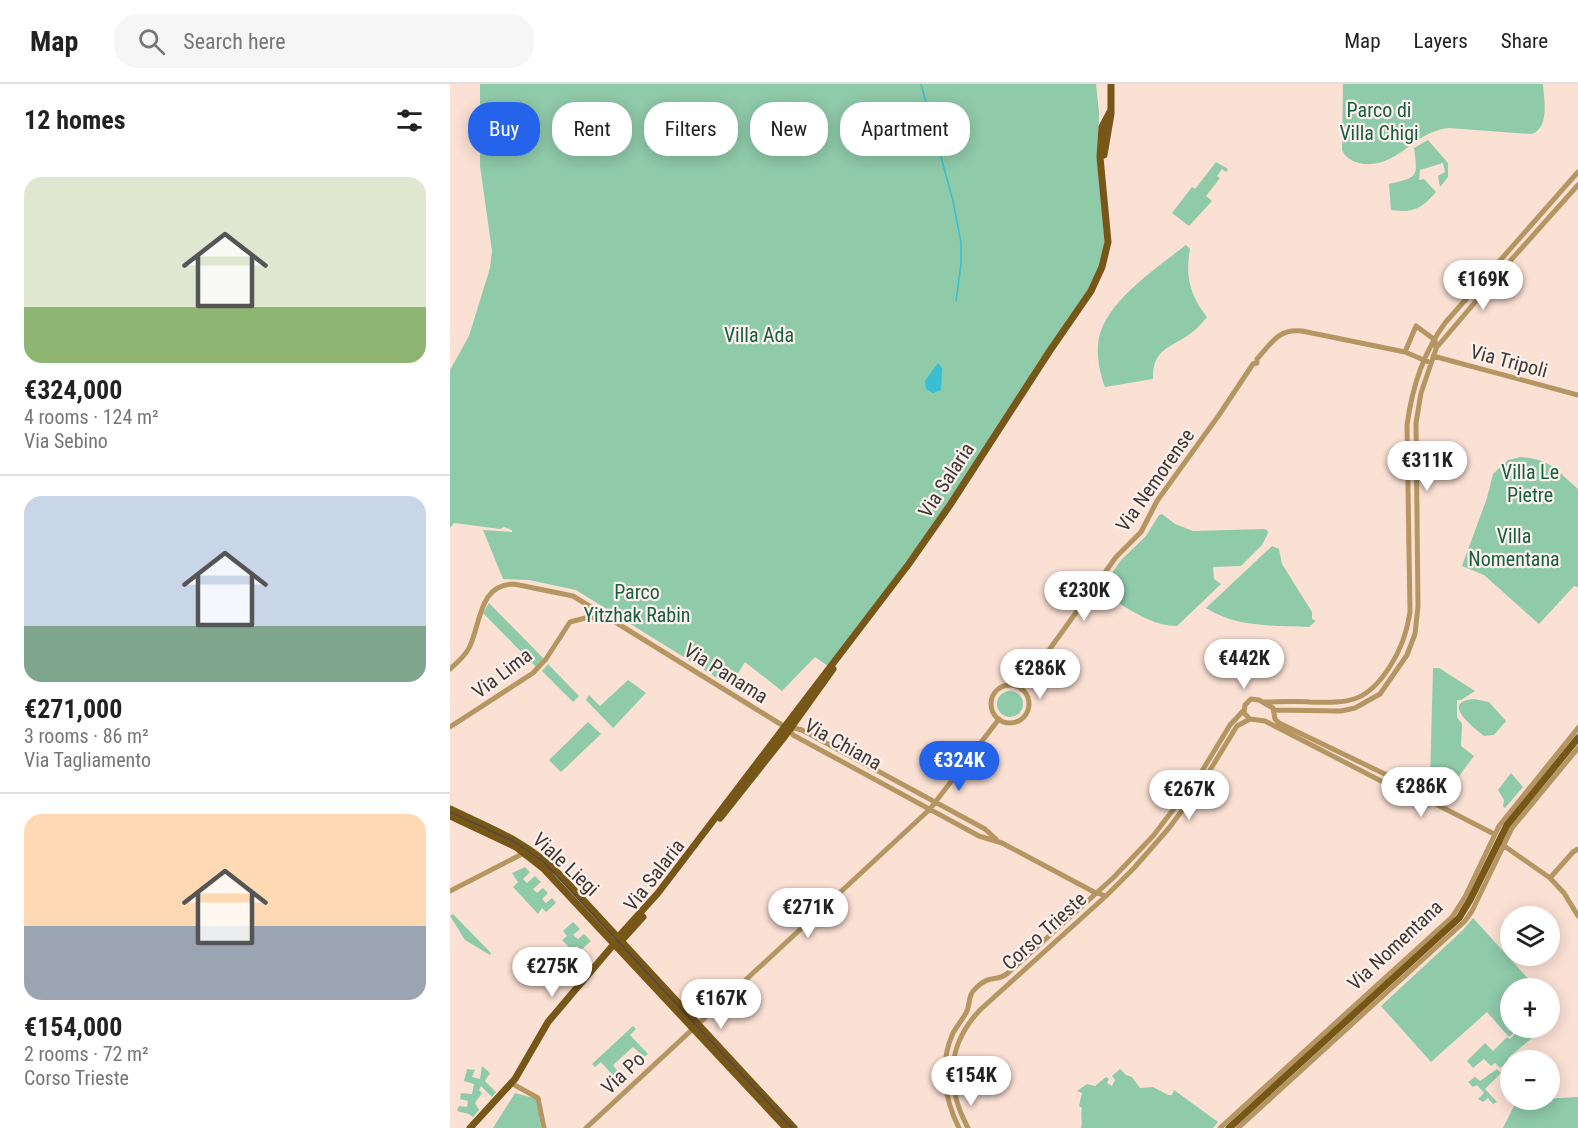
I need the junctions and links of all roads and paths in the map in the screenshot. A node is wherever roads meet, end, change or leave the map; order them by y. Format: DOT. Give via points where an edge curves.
graph roads {
  1 [pos="1111,84"];
  2 [pos="1578,172"];
  3 [pos="1578,185"];
  4 [pos="1516,248"];
  5 [pos="1508,257"];
  6 [pos="1435,338"];
  7 [pos="1436,349"];
  8 [pos="1405,352"];
  9 [pos="1433,356"];
  10 [pos="1424,360"];
  11 [pos="1431,363"];
  12 [pos="1578,395"];
  13 [pos="616,622"];
  14 [pos="840,654"];
  15 [pos="450,669"];
  16 [pos="1021,689"];
  17 [pos="1263,702"];
  18 [pos="1244,710"];
  19 [pos="1274,712"];
  20 [pos="999,719"];
  21 [pos="796,720"];
  22 [pos="1250,720"];
  23 [pos="1265,721"];
  24 [pos="450,727"];
  25 [pos="788,728"];
  26 [pos="1578,728"];
  27 [pos="1286,729"];
  28 [pos="802,730"];
  29 [pos="1578,738"];
  30 [pos="1578,748"];
  31 [pos="1420,791"];
  32 [pos="1415,800"];
  33 [pos="1432,802"];
  34 [pos="935,803"];
  35 [pos="450,809"];
  36 [pos="930,809"];
  37 [pos="450,816"];
  38 [pos="989,832"];
  39 [pos="986,839"];
  40 [pos="1498,840"];
  41 [pos="1002,843"];
  42 [pos="1578,849"];
  43 [pos="528,850"];
  44 [pos="1550,878"];
  45 [pos="450,891"];
  46 [pos="1097,893"];
  47 [pos="1106,896"];
  48 [pos="1578,916"];
  49 [pos="616,942"];
  50 [pos="696,1027"];
  51 [pos="511,1083"];
  52 [pos="470,1128"];
  53 [pos="544,1128"];
  54 [pos="586,1128"];
  55 [pos="786,1128"];
  56 [pos="794,1128"];
  57 [pos="959,1128"];
  58 [pos="968,1128"];
  59 [pos="1220,1128"];
  60 [pos="1229,1128"];
  61 [pos="1238,1128"];
  1 -- 14 [label="main road, Via Salaria" via="1100,157 1111,244 1103,278 1045,358 924,543"];
  2 -- 4 [label="street"];
  3 -- 4 [label="street"];
  4 -- 5 [label="street"];
  4 -- 5 [label="street" via="1508,250"];
  5 -- 6 [label="street"];
  5 -- 7 [label="street"];
  6 -- 7 [label="street"];
  6 -- 8 [label="street" via="1416,326"];
  6 -- 10 [label="street"];
  7 -- 9 [label="street"];
  8 -- 10 [label="street"];
  8 -- 16 [label="street, Via Nemorense" via="1294,330 1277,336 1255,361 1154,505 1141,532 1116,557"];
  9 -- 11 [label="street"];
  9 -- 12 [label="street, Via Tripoli"];
  10 -- 11 [label="street"];
  10 -- 17 [label="street" via="1413,390 1407,425 1410,601 1406,636 1374,688 1354,700"];
  11 -- 19 [label="street" via="1420,393 1415,430 1418,619 1407,655 1381,692 1360,706 1341,711"];
  13 -- 15 [label="street, Via Panama" via="566,593 512,584 497,589 486,599 468,649"];
  13 -- 24 [label="street, Via Lima" via="593,617 569,623 533,674"];
  13 -- 25 [label="street, Via Panama"];
  14 -- 21 [label="main road, Via Salaria" via="830,675"];
  14 -- 25 [label="main road, Via Salaria"];
  16 -- 20 [label="street" via="1028,701 1024,715 1011,722"];
  16 -- 20 [label="street" via="1007,685 995,693 991,706"];
  17 -- 18 [label="street" via="1251,699"];
  17 -- 19 [label="street"];
  18 -- 22 [label="street"];
  18 -- 46 [label="street, Corso Trieste" via="1163,823"];
  19 -- 23 [label="street"];
  19 -- 27 [label="street"];
  20 -- 34 [label="street, Via Po"];
  21 -- 25 [label="main road, Via Salaria"];
  21 -- 28 [label="street"];
  22 -- 23 [label="street"];
  22 -- 47 [label="street, Corso Trieste" via="1238,726 1176,818"];
  23 -- 27 [label="street"];
  25 -- 28 [label="street, Via Chiana"];
  25 -- 36 [label="street, Via Chiana" via="793,735"];
  25 -- 49 [label="main road, Via Salaria"];
  26 -- 40 [label="street, Via Nomentana" via="1507,814"];
  27 -- 31 [label="street"];
  27 -- 32 [label="street"];
  28 -- 34 [label="street, Via Chiana"];
  29 -- 40 [label="main road, Via Nomentana"];
  30 -- 40 [label="street, Via Nomentana"];
  31 -- 32 [label="street"];
  31 -- 33 [label="street" via="1430,793"];
  32 -- 33 [label="street" via="1422,807"];
  33 -- 40 [label="street"];
  34 -- 36 [label="street, Via Po"];
  34 -- 38 [label="street, Via Chiana"];
  35 -- 43 [label="main road, Viale Liegi"];
  36 -- 39 [label="street, Via Chiana"];
  36 -- 50 [label="street, Via Po"];
  37 -- 43 [label="main road, Viale Liegi"];
  38 -- 39 [label="street"];
  38 -- 41 [label="street, Via Chiana"];
  39 -- 41 [label="street, Via Chiana"];
  40 -- 44 [label="street"];
  40 -- 59 [label="street, Via Nomentana" via="1452,917"];
  40 -- 60 [label="main road, Via Nomentana" via="1456,921"];
  40 -- 61 [label="street, Via Nomentana" via="1472,911 1461,926"];
  41 -- 46 [label="street, Via Chiana"];
  42 -- 44 [label="street"];
  43 -- 45 [label="street"];
  43 -- 49 [label="main road, Viale Liegi" via="558,872"];
  44 -- 48 [label="street"];
  46 -- 47 [label="street, Corso Trieste"];
  46 -- 57 [label="street, Corso Trieste" via="1008,973 985,980 968,998 967,1010 953,1034 945,1063 946,1095"];
  47 -- 58 [label="street, Corso Trieste" via="981,1009 961,1035 953,1063 955,1095"];
  49 -- 50 [label="main road, Viale Liegi"];
  49 -- 51 [label="main road, Via Salaria" via="548,1022"];
  50 -- 54 [label="street, Via Po"];
  50 -- 55 [label="main road"];
  50 -- 56 [label="main road"];
  51 -- 52 [label="main road, Via Salaria"];
  51 -- 53 [label="street" via="540,1101"];
}
